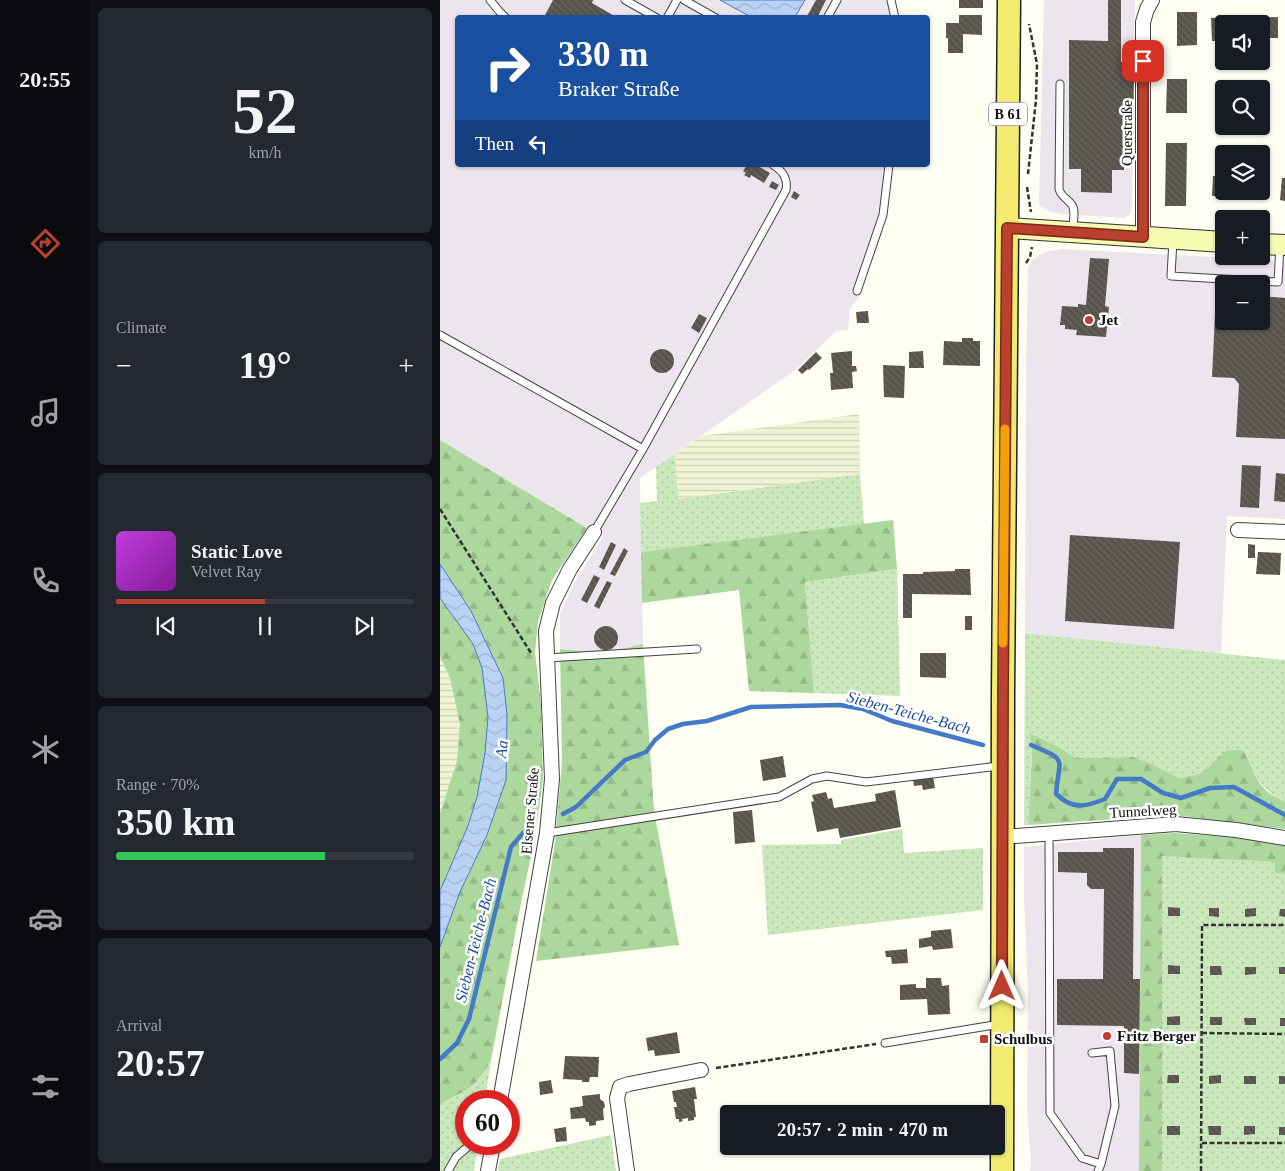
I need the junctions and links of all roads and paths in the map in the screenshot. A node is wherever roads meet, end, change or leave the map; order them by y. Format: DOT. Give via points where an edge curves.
graph roads {
  1 [pos="490,0"];
  2 [pos="626,0"];
  3 [pos="677,0"];
  4 [pos="684,0"];
  5 [pos="837,0"];
  6 [pos="891,0"];
  7 [pos="1009,0"];
  8 [pos="1152,0"];
  9 [pos="503,15"];
  10 [pos="652,15"];
  11 [pos="669,15"];
  12 [pos="711,15"];
  13 [pos="829,15"];
  14 [pos="894,15"];
  15 [pos="1028,17"];
  16 [pos="1060,84"];
  17 [pos="775,167"];
  18 [pos="889,167"];
  19 [pos="1028,178"];
  20 [pos="1027,187"];
  21 [pos="1007,228"];
  22 [pos="1031,230"];
  23 [pos="1072,232"];
  24 [pos="1143,237"];
  25 [pos="1174,239"];
  26 [pos="1215,241"];
  27 [pos="1275,245"];
  28 [pos="857,291"];
  29 [pos="440,334"];
  30 [pos="643,449"];
  31 [pos="440,508"];
  32 [pos="1238,530"];
  33 [pos="594,532"];
  34 [pos="1285,532"];
  35 [pos="697,649"];
  36 [pos="532,654"];
  37 [pos="546,658"];
  38 [pos="1003,766"];
  39 [pos="547,833"];
  40 [pos="1049,834"];
  41 [pos="1002,837"];
  42 [pos="1285,838"];
  43 [pos="1285,925"];
  44 [pos="1002,1024"];
  45 [pos="1202,1034"];
  46 [pos="1285,1034"];
  47 [pos="885,1043"];
  48 [pos="1092,1053"];
  49 [pos="700,1070"];
  50 [pos="502,1090"];
  51 [pos="1202,1143"];
  52 [pos="1285,1143"];
  53 [pos="458,1155"];
  54 [pos="490,1155"];
  55 [pos="1100,1168"];
  56 [pos="448,1171"];
  57 [pos="488,1171"];
  58 [pos="627,1171"];
  59 [pos="1002,1171"];
  60 [pos="1201,1171"];
  1 -- 9 [label="lane"];
  2 -- 10 [label="lane"];
  3 -- 11 [label="lane"];
  4 -- 12 [label="lane"];
  5 -- 13 [label="lane"];
  6 -- 14 [label="lane"];
  7 -- 21 [label="main road, B 61"];
  8 -- 24 [label="street, Querstraße" via="1144,22"];
  15 -- 19 [label="path" via="1037,64"];
  16 -- 23 [label="lane" via="1059,188 1073,209"];
  17 -- 30 [label="lane" via="784,174 786,190"];
  18 -- 28 [label="lane" via="883,215"];
  20 -- 22 [label="path"];
  21 -- 22 [label="main road"];
  21 -- 38 [label="main road, B 61"];
  22 -- 23 [label="main road"];
  23 -- 24 [label="main road"];
  24 -- 25 [label="main road"];
  25 -- 26 [label="main road"];
  25 -- 27 [label="lane" via="1172,276 1278,282"];
  29 -- 30 [label="lane"];
  30 -- 33 [label="lane"];
  31 -- 36 [label="path"];
  32 -- 34 [label="street"];
  33 -- 37 [label="street, Elsener Straße" via="553,603 546,631"];
  35 -- 37 [label="lane"];
  37 -- 39 [label="street, Elsener Straße" via="552,780"];
  38 -- 39 [label="lane" via="866,782 827,776 812,779 779,797"];
  38 -- 41 [label="main road, B 61"];
  39 -- 50 [label="street, Elsener Straße"];
  40 -- 41 [label="street, Tunnelweg"];
  40 -- 42 [label="street, Tunnelweg" via="1176,824"];
  40 -- 55 [label="lane" via="1050,1113 1082,1158"];
  41 -- 44 [label="main road, B 61"];
  43 -- 45 [label="path" via="1202,925"];
  44 -- 47 [label="lane"];
  44 -- 59 [label="main road, B 61"];
  45 -- 46 [label="path"];
  45 -- 51 [label="path"];
  47 -- 49 [label="path"];
  48 -- 55 [label="lane" via="1110,1051 1115,1106"];
  49 -- 58 [label="street" via="620,1087 617,1098"];
  51 -- 52 [label="path"];
  51 -- 60 [label="path"];
  53 -- 56 [label="lane"];
  54 -- 57 [label="street"];
}
